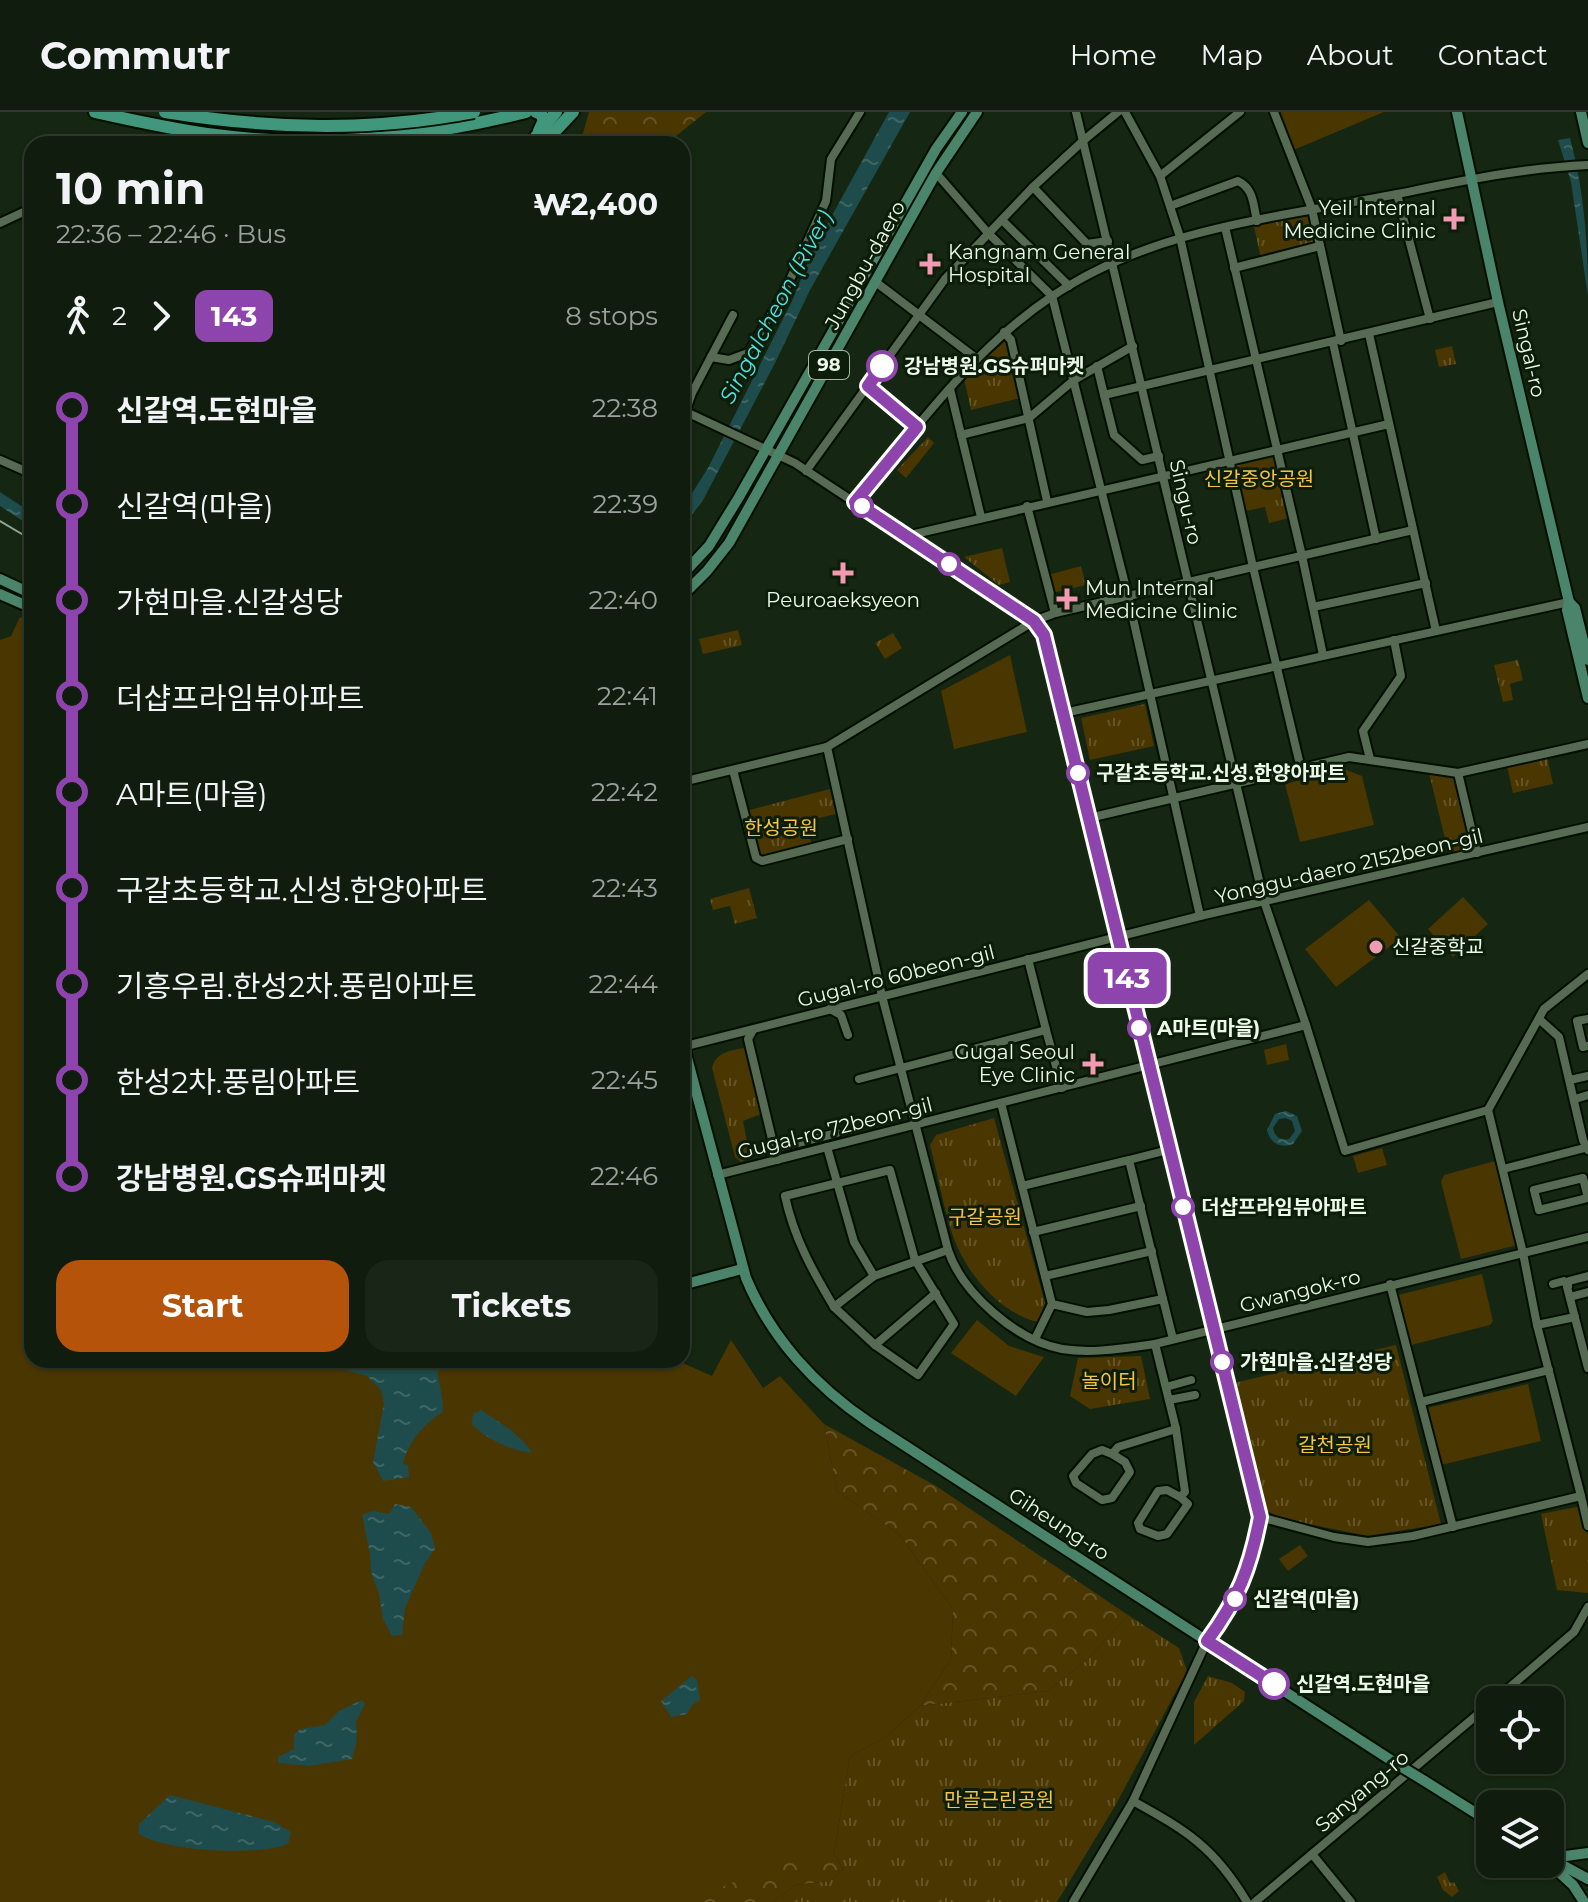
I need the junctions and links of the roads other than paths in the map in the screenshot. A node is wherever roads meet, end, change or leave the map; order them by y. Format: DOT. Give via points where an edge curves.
graph roads {
  1 [pos="95,112"];
  2 [pos="165,112"];
  3 [pos="474,112"];
  4 [pos="526,112"];
  5 [pos="536,112"];
  6 [pos="556,112"];
  7 [pos="566,112"];
  8 [pos="573,112"];
  9 [pos="860,112"];
  10 [pos="962,112"];
  11 [pos="977,112"];
  12 [pos="1076,112"];
  13 [pos="1118,112"];
  14 [pos="1125,112"];
  15 [pos="1219,112"];
  16 [pos="1240,112"];
  17 [pos="1274,112"];
  18 [pos="1457,112"];
  19 [pos="1581,112"];
  20 [pos="1226,123"];
  21 [pos="218,136"];
  22 [pos="368,136"];
  23 [pos="541,136"];
  24 [pos="542,136"];
  25 [pos="543,136"];
  26 [pos="544,136"];
  27 [pos="1084,140"];
  28 [pos="1588,143"];
  29 [pos="1583,166"];
  30 [pos="936,173"];
  31 [pos="1160,176"];
  32 [pos="1472,177"];
  33 [pos="1033,187"];
  34 [pos="1397,194"];
  35 [pos="1170,206"];
  36 [pos="1312,209"];
  37 [pos="24,212"];
  38 [pos="1002,220"];
  39 [pos="1257,221"];
  40 [pos="0,223"];
  41 [pos="1225,227"];
  42 [pos="988,233"];
  43 [pos="1180,237"];
  44 [pos="1108,241"];
  45 [pos="1320,246"];
  46 [pos="1112,260"];
  47 [pos="1234,268"];
  48 [pos="877,283"];
  49 [pos="1069,286"];
  50 [pos="1052,296"];
  51 [pos="1498,302"];
  52 [pos="919,314"];
  53 [pos="733,315"];
  54 [pos="1430,319"];
  55 [pos="1004,332"];
  56 [pos="1369,334"];
  57 [pos="1337,342"];
  58 [pos="1133,346"];
  59 [pos="711,357"];
  60 [pos="977,359"];
  61 [pos="1257,360"];
  62 [pos="1097,366"];
  63 [pos="1211,371"];
  64 [pos="1074,380"];
  65 [pos="868,386"];
  66 [pos="1142,387"];
  67 [pos="950,389"];
  68 [pos="1104,395"];
  69 [pos="690,397"];
  70 [pos="690,412"];
  71 [pos="1029,418"];
  72 [pos="1389,424"];
  73 [pos="917,427"];
  74 [pos="1352,432"];
  75 [pos="961,435"];
  76 [pos="766,449"];
  77 [pos="1277,449"];
  78 [pos="780,454"];
  79 [pos="1159,456"];
  80 [pos="0,460"];
  81 [pos="1230,460"];
  82 [pos="24,470"];
  83 [pos="806,471"];
  84 [pos="1163,475"];
  85 [pos="1102,489"];
  86 [pos="1047,501"];
  87 [pos="855,502"];
  88 [pos="1027,506"];
  89 [pos="981,517"];
  90 [pos="1413,530"];
  91 [pos="906,536"];
  92 [pos="1376,539"];
  93 [pos="1302,556"];
  94 [pos="690,566"];
  95 [pos="1253,567"];
  96 [pos="0,579"];
  97 [pos="1189,582"];
  98 [pos="1426,583"];
  99 [pos="690,588"];
  100 [pos="24,590"];
  101 [pos="0,594"];
  102 [pos="1128,596"];
  103 [pos="1569,602"];
  104 [pos="24,604"];
  105 [pos="1313,607"];
  106 [pos="1055,613"];
  107 [pos="1034,621"];
  108 [pos="1436,631"];
  109 [pos="1394,640"];
  110 [pos="1323,655"];
  111 [pos="1588,660"];
  112 [pos="1277,665"];
  113 [pos="1212,679"];
  114 [pos="1150,693"];
  115 [pos="1588,698"];
  116 [pos="1064,713"];
  117 [pos="1588,744"];
  118 [pos="827,747"];
  119 [pos="1370,759"];
  120 [pos="1301,769"];
  121 [pos="733,770"];
  122 [pos="1458,773"];
  123 [pos="690,780"];
  124 [pos="1237,785"];
  125 [pos="1173,799"];
  126 [pos="1089,818"];
  127 [pos="1588,827"];
  128 [pos="848,839"];
  129 [pos="1477,853"];
  130 [pos="1264,901"];
  131 [pos="1200,916"];
  132 [pos="1117,937"];
  133 [pos="1028,959"];
  134 [pos="1588,974"];
  135 [pos="882,996"];
  136 [pos="830,1009"];
  137 [pos="1539,1019"];
  138 [pos="1588,1019"];
  139 [pos="1306,1025"];
  140 [pos="756,1028"];
  141 [pos="1046,1030"];
  142 [pos="848,1035"];
  143 [pos="1580,1035"];
  144 [pos="1560,1041"];
  145 [pos="690,1042"];
  146 [pos="1588,1046"];
  147 [pos="1148,1066"];
  148 [pos="901,1068"];
  149 [pos="690,1071"];
  150 [pos="1588,1076"];
  151 [pos="859,1079"];
  152 [pos="1570,1080"];
  153 [pos="1062,1088"];
  154 [pos="1588,1095"];
  155 [pos="1575,1099"];
  156 [pos="1001,1103"];
  157 [pos="1488,1110"];
  158 [pos="916,1125"];
  159 [pos="837,1133"];
  160 [pos="827,1147"];
  161 [pos="1588,1148"];
  162 [pos="774,1149"];
  163 [pos="1168,1150"];
  164 [pos="777,1160"];
  165 [pos="1129,1160"];
  166 [pos="1503,1169"];
  167 [pos="717,1175"];
  168 [pos="837,1183"];
  169 [pos="1022,1186"];
  170 [pos="1588,1198"];
  171 [pos="1141,1206"];
  172 [pos="1033,1232"];
  173 [pos="1588,1237"];
  174 [pos="948,1250"];
  175 [pos="1152,1251"];
  176 [pos="1523,1253"];
  177 [pos="915,1260"];
  178 [pos="742,1269"];
  179 [pos="874,1276"];
  180 [pos="1045,1276"];
  181 [pos="1588,1276"];
  182 [pos="690,1283"];
  183 [pos="1390,1284"];
  184 [pos="1553,1284"];
  185 [pos="1568,1286"];
  186 [pos="1588,1292"];
  187 [pos="936,1293"];
  188 [pos="1570,1297"];
  189 [pos="1163,1299"];
  190 [pos="1052,1304"];
  191 [pos="834,1307"];
  192 [pos="1575,1317"];
  193 [pos="1537,1325"];
  194 [pos="1583,1327"];
  195 [pos="1214,1329"];
  196 [pos="1035,1339"];
  197 [pos="1173,1339"];
  198 [pos="1155,1344"];
  199 [pos="875,1345"];
  200 [pos="1586,1351"];
  201 [pos="1588,1368"];
  202 [pos="1549,1370"];
  203 [pos="1191,1380"];
  204 [pos="1166,1387"];
  205 [pos="1195,1395"];
  206 [pos="1169,1400"];
  207 [pos="1421,1402"];
  208 [pos="1176,1429"];
  209 [pos="1112,1454"];
  210 [pos="1581,1496"];
  211 [pos="1180,1497"];
  212 [pos="1260,1517"];
  213 [pos="1588,1526"];
  214 [pos="1453,1527"];
  215 [pos="1588,1607"];
  216 [pos="1207,1641"];
  217 [pos="1511,1686"];
  218 [pos="1476,1716"];
  219 [pos="1133,1801"];
  220 [pos="1476,1813"];
  221 [pos="1588,1853"];
  222 [pos="1312,1854"];
  223 [pos="1564,1856"];
  224 [pos="1564,1866"];
  225 [pos="1564,1874"];
  226 [pos="1588,1879"];
  227 [pos="1073,1902"];
  228 [pos="1247,1902"];
  229 [pos="1255,1902"];
  230 [pos="1351,1902"];
  231 [pos="1584,1902"];
  1 -- 21 [label="highway"];
  2 -- 3 [label="highway, bridge" via="232,123 335,126 419,122"];
  4 -- 22 [label="highway" via="422,133"];
  5 -- 23 [label="highway" via="544,120"];
  6 -- 24 [label="highway"];
  7 -- 25 [label="highway"];
  8 -- 26 [label="highway"];
  9 -- 59 [label="street" via="831,159 826,201 784,293 748,353 729,360"];
  10 -- 76 [label="main road, Jungbu-daero / 98"];
  11 -- 30 [label="main road, Jungbu-daero / 98"];
  12 -- 27 [label="street, Singu-ro"];
  13 -- 27 [label="street"];
  14 -- 31 [label="street"];
  15 -- 20 [label="street"];
  16 -- 20 [label="street"];
  17 -- 36 [label="street"];
  18 -- 32 [label="main road, Singal-ro"];
  19 -- 28 [label="main road"];
  20 -- 31 [label="street"];
  27 -- 33 [label="street"];
  27 -- 44 [label="street, Singu-ro"];
  29 -- 32 [label="street"];
  30 -- 42 [label="street"];
  30 -- 48 [label="main road, Jungbu-daero / 98"];
  31 -- 35 [label="street"];
  32 -- 34 [label="street"];
  32 -- 51 [label="main road, Singal-ro"];
  33 -- 38 [label="street"];
  33 -- 44 [label="street" via="1087,244"];
  34 -- 36 [label="street"];
  34 -- 54 [label="street"];
  35 -- 39 [label="street" via="1238,181 1251,192"];
  35 -- 43 [label="street"];
  36 -- 39 [label="street"];
  36 -- 45 [label="street"];
  37 -- 40 [label="street"];
  38 -- 42 [label="street"];
  38 -- 49 [label="street"];
  39 -- 41 [label="street"];
  41 -- 43 [label="street"];
  41 -- 47 [label="street"];
  42 -- 50 [label="street"];
  42 -- 52 [label="street"];
  43 -- 46 [label="street"];
  43 -- 63 [label="street"];
  44 -- 46 [label="street, Singu-ro"];
  45 -- 47 [label="street"];
  45 -- 57 [label="street"];
  46 -- 49 [label="street"];
  46 -- 58 [label="street, Singu-ro"];
  47 -- 61 [label="street"];
  48 -- 52 [label="street"];
  48 -- 78 [label="main road, Jungbu-daero / 98"];
  49 -- 50 [label="street"];
  50 -- 55 [label="street"];
  50 -- 64 [label="street"];
  51 -- 54 [label="street"];
  51 -- 103 [label="main road, Singal-ro"];
  52 -- 60 [label="street"];
  52 -- 65 [label="street"];
  53 -- 59 [label="street"];
  54 -- 56 [label="street"];
  55 -- 60 [label="street"];
  55 -- 71 [label="street" via="1011,340"];
  56 -- 57 [label="street"];
  56 -- 72 [label="street"];
  57 -- 61 [label="street"];
  57 -- 74 [label="street"];
  58 -- 62 [label="street"];
  58 -- 66 [label="street, Singu-ro"];
  59 -- 69 [label="street"];
  60 -- 67 [label="street"];
  61 -- 63 [label="street"];
  61 -- 77 [label="street"];
  62 -- 64 [label="street"];
  62 -- 68 [label="street"];
  63 -- 66 [label="street"];
  63 -- 81 [label="street"];
  64 -- 71 [label="street"];
  64 -- 85 [label="street"];
  65 -- 73 [label="street"];
  65 -- 83 [label="street"];
  66 -- 68 [label="street"];
  66 -- 79 [label="street, Singu-ro"];
  67 -- 73 [label="street"];
  67 -- 75 [label="street"];
  68 -- 79 [label="street" via="1114,435 1142,460"];
  70 -- 76 [label="street"];
  71 -- 75 [label="street"];
  71 -- 86 [label="street"];
  72 -- 74 [label="street"];
  72 -- 90 [label="street"];
  73 -- 87 [label="street"];
  74 -- 77 [label="street"];
  74 -- 92 [label="street"];
  75 -- 89 [label="street"];
  76 -- 78 [label="street"];
  76 -- 94 [label="main road, Jungbu-daero / 98" via="709,546"];
  77 -- 81 [label="street"];
  77 -- 93 [label="street"];
  78 -- 83 [label="street"];
  78 -- 99 [label="main road, Jungbu-daero / 98" via="729,543"];
  79 -- 84 [label="street, Singu-ro"];
  80 -- 82 [label="street"];
  81 -- 84 [label="street"];
  81 -- 95 [label="street"];
  83 -- 87 [label="street"];
  84 -- 85 [label="street"];
  84 -- 97 [label="street, Singu-ro"];
  85 -- 86 [label="street"];
  85 -- 102 [label="street"];
  86 -- 88 [label="street"];
  87 -- 91 [label="street"];
  88 -- 89 [label="street"];
  88 -- 106 [label="street"];
  89 -- 91 [label="street"];
  90 -- 92 [label="street"];
  90 -- 98 [label="street"];
  91 -- 107 [label="street"];
  92 -- 93 [label="street"];
  93 -- 95 [label="street"];
  93 -- 105 [label="street"];
  95 -- 97 [label="street"];
  95 -- 112 [label="street"];
  96 -- 100 [label="main road"];
  97 -- 102 [label="street"];
  97 -- 113 [label="street, Singu-ro"];
  98 -- 105 [label="street"];
  98 -- 108 [label="street"];
  101 -- 104 [label="main road"];
  102 -- 106 [label="street"];
  102 -- 114 [label="street"];
  103 -- 108 [label="street"];
  103 -- 111 [label="main road, Singal-ro"];
  103 -- 115 [label="main road, Singal-ro"];
  105 -- 110 [label="street"];
  106 -- 107 [label="street"];
  107 -- 116 [label="street" via="1044,635"];
  107 -- 118 [label="street"];
  108 -- 109 [label="street"];
  109 -- 110 [label="street"];
  109 -- 119 [label="street" via="1401,676 1363,731"];
  110 -- 112 [label="street"];
  112 -- 113 [label="street"];
  112 -- 120 [label="street"];
  113 -- 114 [label="street"];
  113 -- 124 [label="street, Singu-ro"];
  114 -- 116 [label="street"];
  114 -- 125 [label="street"];
  116 -- 126 [label="street"];
  117 -- 122 [label="street"];
  118 -- 121 [label="street"];
  118 -- 128 [label="street, Gwangok-ro"];
  119 -- 120 [label="street" via="1349,757"];
  119 -- 122 [label="street"];
  120 -- 124 [label="street"];
  121 -- 123 [label="street"];
  121 -- 128 [label="street" via="756,858 762,861"];
  122 -- 129 [label="street"];
  124 -- 125 [label="street"];
  124 -- 130 [label="street, Singu-ro"];
  125 -- 126 [label="street"];
  125 -- 131 [label="street"];
  126 -- 132 [label="street"];
  127 -- 129 [label="street, Yonggu-daero 2152beon-gil"];
  128 -- 135 [label="street, Gwangok-ro"];
  129 -- 130 [label="street, Yonggu-daero 2152beon-gil"];
  130 -- 131 [label="street, Yonggu-daero 2152beon-gil"];
  130 -- 139 [label="street, Singu-ro"];
  131 -- 132 [label="street, Yonggu-daero 2152beon-gil"];
  132 -- 133 [label="street, Gugal-ro 60beon-gil"];
  132 -- 147 [label="street"];
  133 -- 135 [label="street, Gugal-ro 60beon-gil"];
  133 -- 141 [label="street"];
  134 -- 137 [label="street"];
  135 -- 136 [label="street, Gugal-ro 60beon-gil"];
  135 -- 148 [label="street, Gwangok-ro"];
  136 -- 140 [label="street, Gugal-ro 60beon-gil"];
  136 -- 142 [label="street" via="841,1015"];
  137 -- 144 [label="street"];
  137 -- 157 [label="street"];
  138 -- 143 [label="street" via="1577,1021"];
  139 -- 147 [label="street, Gugal-ro 72beon-gil"];
  139 -- 157 [label="street, Singu-ro" via="1345,1151"];
  140 -- 145 [label="street, Gugal-ro 60beon-gil"];
  140 -- 162 [label="street" via="748,1039"];
  141 -- 148 [label="street"];
  141 -- 153 [label="street"];
  143 -- 144 [label="street"];
  143 -- 146 [label="street" via="1583,1047"];
  144 -- 152 [label="street"];
  147 -- 153 [label="street, Gugal-ro 72beon-gil"];
  147 -- 163 [label="street"];
  148 -- 151 [label="street"];
  148 -- 158 [label="street, Gwangok-ro"];
  149 -- 167 [label="main road, Giheung-ro"];
  150 -- 152 [label="street"];
  152 -- 155 [label="street"];
  153 -- 156 [label="street, Gugal-ro 72beon-gil"];
  154 -- 155 [label="street"];
  155 -- 161 [label="street"];
  156 -- 158 [label="street, Gugal-ro 72beon-gil"];
  156 -- 169 [label="street"];
  157 -- 166 [label="street"];
  158 -- 160 [label="street, Gugal-ro 72beon-gil"];
  158 -- 174 [label="street, Gwangok-ro"];
  159 -- 162 [label="street"];
  160 -- 164 [label="street, Gugal-ro 72beon-gil"];
  160 -- 168 [label="street"];
  161 -- 166 [label="street"];
  162 -- 164 [label="street"];
  163 -- 165 [label="street"];
  163 -- 195 [label="street"];
  164 -- 167 [label="street, Gugal-ro 72beon-gil"];
  165 -- 169 [label="street"];
  165 -- 171 [label="street"];
  166 -- 176 [label="street"];
  167 -- 178 [label="main road, Giheung-ro"];
  168 -- 177 [label="street" via="890,1170"];
  168 -- 179 [label="street" via="854,1242"];
  168 -- 191 [label="street" via="785,1196 807,1263"];
  169 -- 172 [label="street"];
  170 -- 170 [label="street" via="1583,1178 1534,1190 1539,1210"];
  171 -- 172 [label="street"];
  171 -- 175 [label="street"];
  172 -- 180 [label="street"];
  173 -- 176 [label="street, Gwangok-ro"];
  174 -- 177 [label="street"];
  174 -- 196 [label="street, Gwangok-ro" via="969,1288"];
  175 -- 180 [label="street"];
  175 -- 189 [label="street"];
  176 -- 183 [label="street, Gwangok-ro"];
  176 -- 193 [label="street"];
  177 -- 179 [label="street"];
  177 -- 187 [label="street"];
  178 -- 182 [label="main road"];
  178 -- 216 [label="main road, Giheung-ro" via="780,1340 836,1400"];
  179 -- 191 [label="street"];
  180 -- 190 [label="street"];
  181 -- 185 [label="street" via="1569,1281"];
  183 -- 195 [label="street, Gwangok-ro"];
  183 -- 207 [label="street"];
  184 -- 185 [label="street" via="1564,1281"];
  185 -- 188 [label="street"];
  186 -- 188 [label="street"];
  187 -- 199 [label="street"];
  187 -- 199 [label="street" via="954,1324 918,1375"];
  188 -- 192 [label="street"];
  189 -- 190 [label="street" via="1087,1312"];
  189 -- 197 [label="street"];
  190 -- 196 [label="street"];
  191 -- 199 [label="street"];
  192 -- 193 [label="street"];
  192 -- 194 [label="street"];
  193 -- 202 [label="street"];
  194 -- 200 [label="street"];
  195 -- 197 [label="street, Gwangok-ro"];
  195 -- 212 [label="street"];
  196 -- 198 [label="street, Gwangok-ro" via="1062,1349 1108,1351"];
  197 -- 198 [label="street, Gwangok-ro"];
  198 -- 204 [label="street"];
  200 -- 201 [label="street"];
  202 -- 207 [label="street"];
  202 -- 210 [label="street"];
  203 -- 204 [label="street"];
  204 -- 206 [label="street"];
  205 -- 206 [label="street"];
  206 -- 208 [label="street"];
  207 -- 214 [label="street"];
  208 -- 209 [label="street" via="1118,1447"];
  208 -- 211 [label="street" via="1185,1481"];
  209 -- 209 [label="street" via="1130,1472 1112,1498 1102,1500 1073,1476 1092,1454"];
  210 -- 213 [label="street"];
  210 -- 214 [label="street"];
  211 -- 211 [label="street" via="1158,1491 1138,1523 1140,1529 1167,1534 1188,1504"];
  212 -- 214 [label="street" via="1368,1542"];
  212 -- 216 [label="street" via="1240,1588"];
  215 -- 217 [label="street" via="1574,1632"];
  216 -- 219 [label="street"];
  216 -- 220 [label="main road, Giheung-ro, bridge"];
  218 -- 222 [label="street, Sanyang-ro"];
  219 -- 227 [label="street"];
  219 -- 228 [label="street" via="1211,1852"];
  221 -- 223 [label="main road"];
  222 -- 229 [label="street, Sanyang-ro"];
  222 -- 230 [label="street"];
  224 -- 226 [label="main road"];
  225 -- 231 [label="main road"];
}
